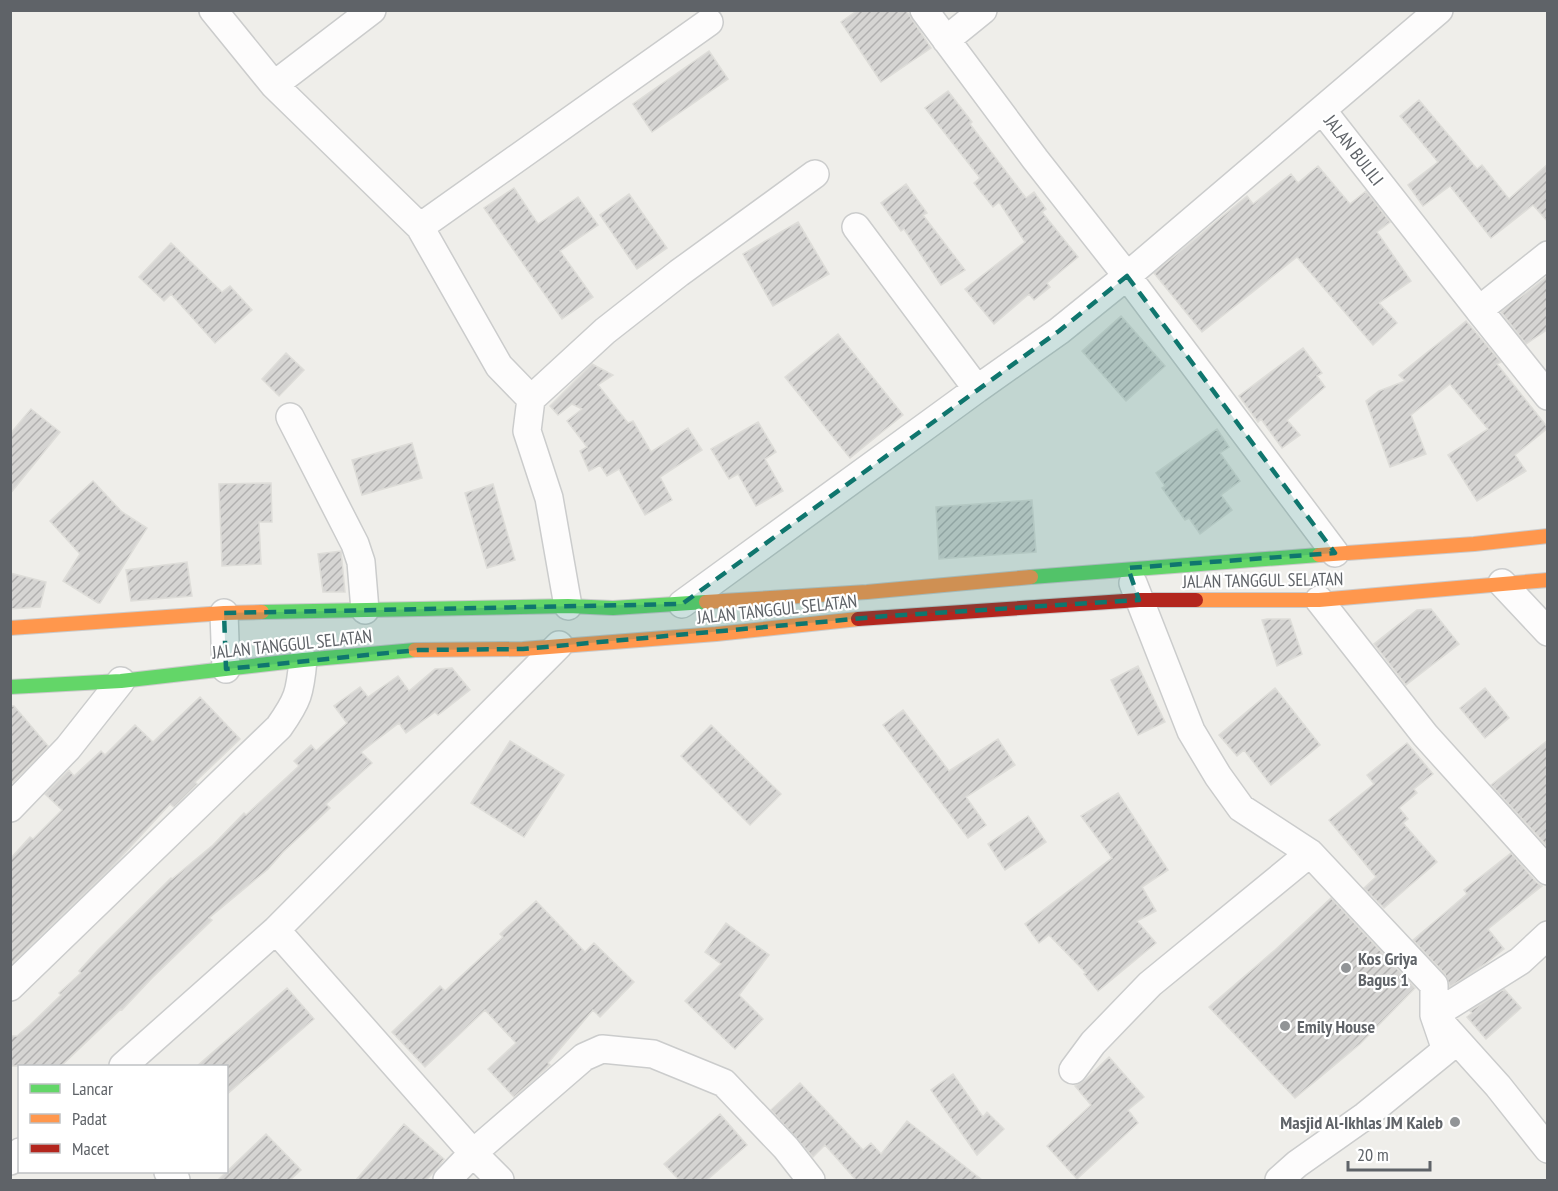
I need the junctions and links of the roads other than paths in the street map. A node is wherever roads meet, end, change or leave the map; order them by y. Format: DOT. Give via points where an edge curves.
graph roads {
  1 [pos="213,10"];
  2 [pos="372,10"];
  3 [pos="924,10"];
  4 [pos="983,10"];
  5 [pos="1439,10"];
  6 [pos="709,22"];
  7 [pos="946,40"];
  8 [pos="273,86"];
  9 [pos="1322,110"];
  10 [pos="815,174"];
  11 [pos="420,227"];
  12 [pos="856,227"];
  13 [pos="1548,255"];
  14 [pos="1127,276"];
  15 [pos="1479,310"];
  16 [pos="977,389"];
  17 [pos="1548,396"];
  18 [pos="531,399"];
  19 [pos="290,417"];
  20 [pos="1548,536"];
  21 [pos="1335,553"];
  22 [pos="1128,568"];
  23 [pos="1548,580"];
  24 [pos="1502,583"];
  25 [pos="1139,600"];
  26 [pos="1319,600"];
  27 [pos="682,604"];
  28 [pos="568,606"];
  29 [pos="365,610"];
  30 [pos="224,613"];
  31 [pos="10,628"];
  32 [pos="1548,632"];
  33 [pos="559,645"];
  34 [pos="303,660"];
  35 [pos="226,669"];
  36 [pos="121,681"];
  37 [pos="10,687"];
  38 [pos="10,808"];
  39 [pos="1310,853"];
  40 [pos="1548,871"];
  41 [pos="276,930"];
  42 [pos="1548,935"];
  43 [pos="10,987"];
  44 [pos="1434,1015"];
  45 [pos="124,1065"];
  46 [pos="1073,1070"];
  47 [pos="1548,1149"];
  48 [pos="473,1152"];
  49 [pos="447,1180"];
  50 [pos="500,1180"];
  51 [pos="811,1180"];
  52 [pos="1279,1180"];
  1 -- 8 [label="street"];
  2 -- 8 [label="street"];
  3 -- 7 [label="street"];
  4 -- 7 [label="street"];
  5 -- 9 [label="street, JALAN BULILI"];
  6 -- 11 [label="street"];
  7 -- 14 [label="street"];
  8 -- 11 [label="street"];
  9 -- 14 [label="street"];
  9 -- 15 [label="street, JALAN BULILI"];
  10 -- 18 [label="street" via="605,331"];
  11 -- 18 [label="street" via="499,366"];
  12 -- 16 [label="street"];
  13 -- 15 [label="street"];
  14 -- 16 [label="street" via="1059,331"];
  14 -- 21 [label="street"];
  15 -- 17 [label="street, JALAN BULILI"];
  16 -- 27 [label="street"];
  18 -- 28 [label="street" via="527,431 549,498"];
  19 -- 29 [label="street" via="355,544 361,562"];
  20 -- 21 [label="street, JALAN TANGGUL SELATAN"];
  21 -- 22 [label="street, JALAN TANGGUL SELATAN"];
  22 -- 25 [label="street"];
  22 -- 27 [label="street, JALAN TANGGUL SELATAN"];
  23 -- 24 [label="street, JALAN TANGGUL SELATAN"];
  24 -- 26 [label="street, JALAN TANGGUL SELATAN"];
  24 -- 32 [label="street"];
  25 -- 26 [label="street, JALAN TANGGUL SELATAN"];
  25 -- 33 [label="street, JALAN TANGGUL SELATAN" via="887,616"];
  25 -- 39 [label="street" via="1191,731 1218,776 1241,808"];
  26 -- 40 [label="street" via="1425,735"];
  27 -- 28 [label="street, JALAN TANGGUL SELATAN"];
  28 -- 29 [label="street, JALAN TANGGUL SELATAN"];
  29 -- 30 [label="street, JALAN TANGGUL SELATAN"];
  30 -- 31 [label="street, JALAN TANGGUL SELATAN"];
  30 -- 35 [label="street"];
  33 -- 34 [label="street, JALAN TANGGUL SELATAN" via="418,650"];
  33 -- 41 [label="street"];
  34 -- 35 [label="street, JALAN TANGGUL SELATAN"];
  34 -- 43 [label="street" via="296,704 279,727"];
  35 -- 36 [label="street, JALAN TANGGUL SELATAN"];
  36 -- 37 [label="street, JALAN TANGGUL SELATAN"];
  36 -- 38 [label="street" via="68,748"];
  39 -- 44 [label="street" via="1434,985"];
  39 -- 46 [label="street" via="1150,984 1094,1042"];
  41 -- 45 [label="street"];
  41 -- 48 [label="street"];
  42 -- 44 [label="street" via="1520,961"];
  44 -- 47 [label="street"];
  44 -- 52 [label="street" via="1446,1050"];
  48 -- 49 [label="street"];
  48 -- 50 [label="street"];
  48 -- 51 [label="street" via="584,1056 602,1049 653,1054 724,1083"];
}
